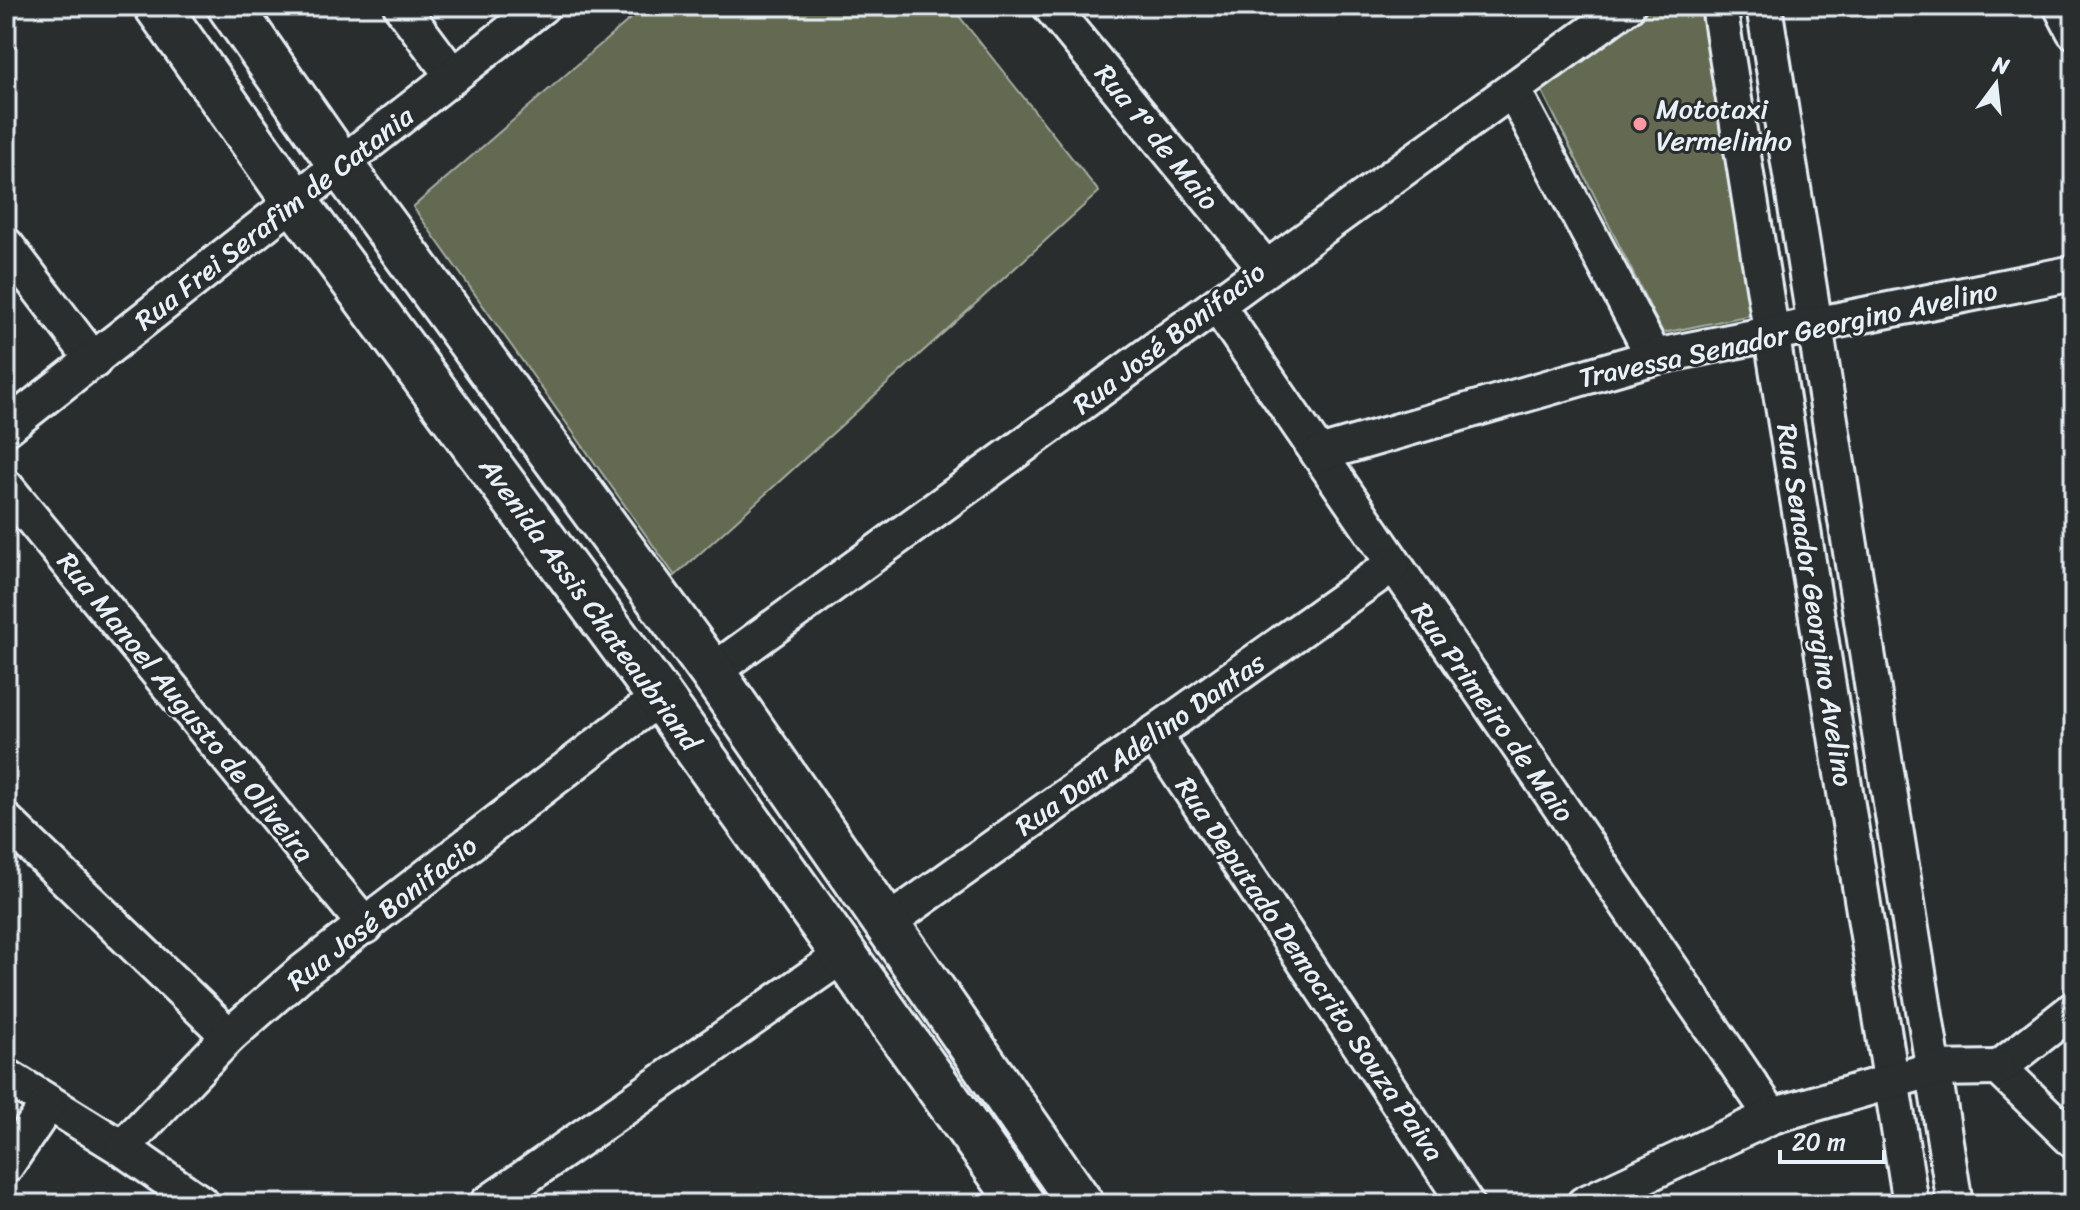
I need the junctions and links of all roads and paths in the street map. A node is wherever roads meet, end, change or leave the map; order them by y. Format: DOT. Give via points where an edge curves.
graph roads {
  1 [pos="157,6"];
  2 [pos="230,6"];
  3 [pos="401,6"];
  4 [pos="542,6"];
  5 [pos="1050,6"];
  6 [pos="1627,6"];
  7 [pos="1719,6"];
  8 [pos="1764,6"];
  9 [pos="2061,6"];
  10 [pos="2074,31"];
  11 [pos="453,76"];
  12 [pos="1513,90"];
  13 [pos="340,164"];
  14 [pos="293,199"];
  15 [pos="6,245"];
  16 [pos="1265,267"];
  17 [pos="2074,273"];
  18 [pos="1217,305"];
  19 [pos="1814,326"];
  20 [pos="1770,334"];
  21 [pos="1654,357"];
  22 [pos="94,361"];
  23 [pos="6,428"];
  24 [pos="1319,454"];
  25 [pos="6,487"];
  26 [pos="1392,565"];
  27 [pos="712,672"];
  28 [pos="660,697"];
  29 [pos="1153,734"];
  30 [pos="6,821"];
  31 [pos="887,923"];
  32 [pos="366,926"];
  33 [pos="843,955"];
  34 [pos="2074,1009"];
  35 [pos="229,1036"];
  36 [pos="1999,1068"];
  37 [pos="1934,1069"];
  38 [pos="6,1076"];
  39 [pos="1892,1078"];
  40 [pos="48,1104"];
  41 [pos="1772,1116"];
  42 [pos="2074,1141"];
  43 [pos="122,1148"];
  44 [pos="6,1166"];
  45 [pos="202,1204"];
  46 [pos="487,1204"];
  47 [pos="1022,1204"];
  48 [pos="1081,1204"];
  49 [pos="1466,1204"];
  50 [pos="1584,1204"];
  51 [pos="1911,1204"];
  52 [pos="1955,1204"];
  1 -- 14 [label="main road, Avenida Assis Chateaubriand"];
  2 -- 13 [label="main road, Avenida Assis Chateaubriand"];
  3 -- 11 [label="street"];
  4 -- 11 [label="street, Rua Frei Serafim de Catania"];
  5 -- 16 [label="street, Rua 1º de Maio"];
  6 -- 12 [label="street, Rua José Bonifacio"];
  7 -- 20 [label="street, Rua Senador Georgino Avelino"];
  8 -- 19 [label="street, Rua Senador Georgino Avelino"];
  9 -- 10 [label="street"];
  11 -- 13 [label="street, Rua Frei Serafim de Catania"];
  12 -- 16 [label="street, Rua José Bonifacio"];
  12 -- 21 [label="street"];
  13 -- 14 [label="street, Rua Frei Serafim de Catania"];
  13 -- 27 [label="main road, Avenida Assis Chateaubriand"];
  14 -- 22 [label="street, Rua Frei Serafim de Catania"];
  14 -- 28 [label="main road, Avenida Assis Chateaubriand"];
  15 -- 22 [label="street"];
  16 -- 18 [label="street, Rua José Bonifacio"];
  17 -- 19 [label="street, Travessa Senador Georgino Avelino"];
  18 -- 24 [label="street, Rua Primeiro de Maio"];
  18 -- 27 [label="street, Rua José Bonifacio"];
  19 -- 20 [label="street, Travessa Senador Georgino Avelino"];
  19 -- 37 [label="street, Rua Senador Georgino Avelino"];
  20 -- 21 [label="street, Travessa Senador Georgino Avelino"];
  20 -- 39 [label="street, Rua Senador Georgino Avelino"];
  21 -- 24 [label="street, Travessa Senador Georgino Avelino"];
  22 -- 23 [label="street, Rua Frei Serafim de Catania"];
  24 -- 26 [label="street, Rua Primeiro de Maio"];
  25 -- 32 [label="street, Rua Manoel Augusto de Oliveira"];
  26 -- 29 [label="street, Rua Dom Adelino Dantas"];
  26 -- 41 [label="street, Rua Primeiro de Maio"];
  27 -- 31 [label="main road, Avenida Assis Chateaubriand"];
  28 -- 32 [label="street, Rua José Bonifacio"];
  28 -- 33 [label="main road, Avenida Assis Chateaubriand"];
  29 -- 31 [label="street, Rua Dom Adelino Dantas"];
  29 -- 49 [label="street, Rua Deputado Democrito Souza Paiva"];
  30 -- 35 [label="street"];
  31 -- 48 [label="main road, Avenida Assis Chateaubriand"];
  32 -- 35 [label="street, Rua José Bonifacio"];
  33 -- 46 [label="street"];
  33 -- 47 [label="main road, Avenida Assis Chateaubriand"];
  34 -- 36 [label="street"];
  35 -- 43 [label="street, Rua José Bonifacio"];
  36 -- 37 [label="street"];
  36 -- 42 [label="street"];
  37 -- 39 [label="street"];
  37 -- 52 [label="street, Rua Senador Georgino Avelino"];
  38 -- 40 [label="street"];
  39 -- 41 [label="street"];
  39 -- 51 [label="street, Rua Senador Georgino Avelino"];
  40 -- 43 [label="street"];
  40 -- 44 [label="street"];
  41 -- 50 [label="street"];
  43 -- 45 [label="street"];
}
